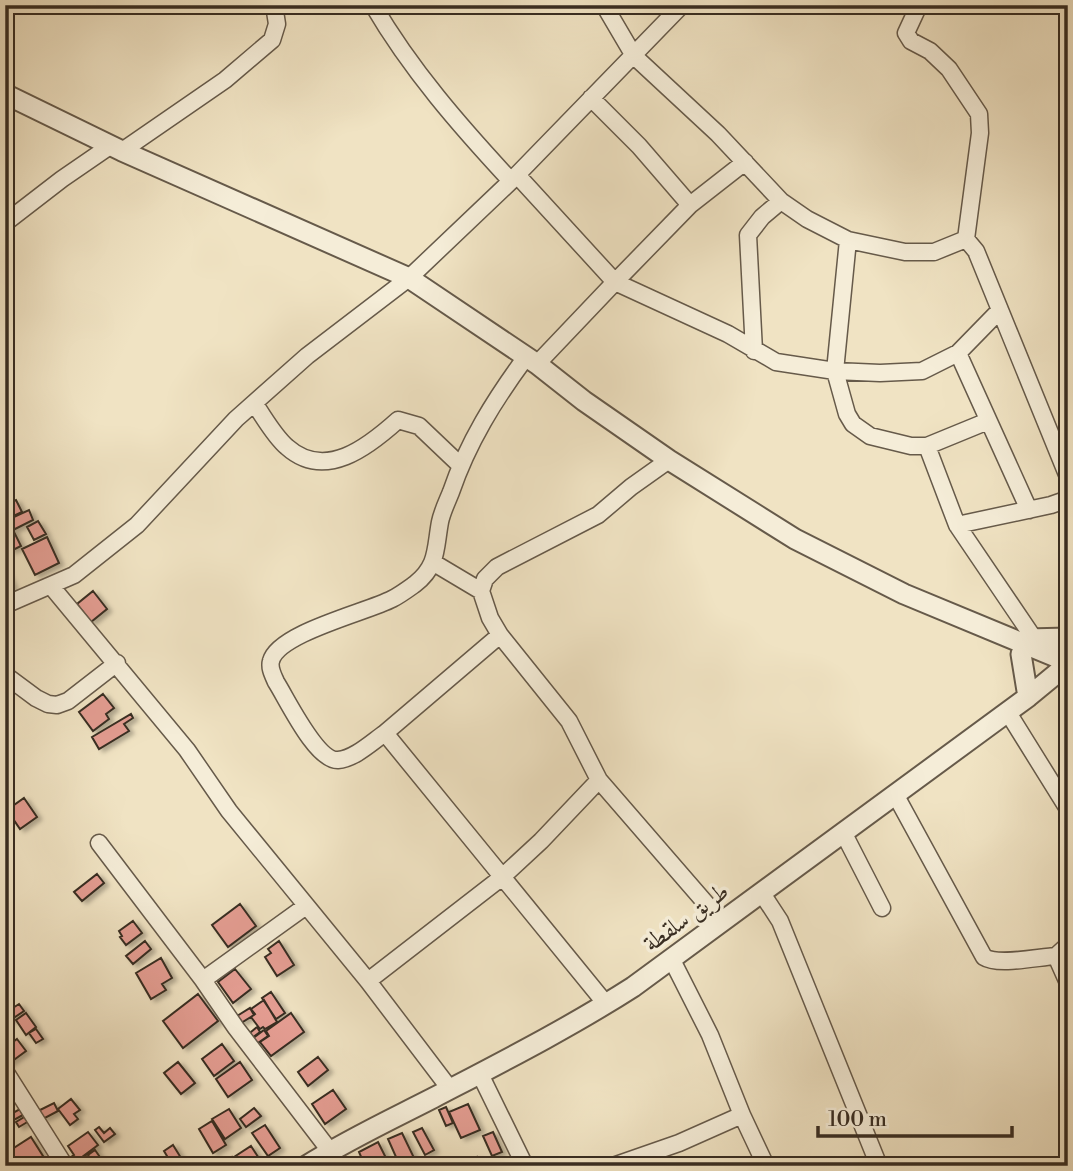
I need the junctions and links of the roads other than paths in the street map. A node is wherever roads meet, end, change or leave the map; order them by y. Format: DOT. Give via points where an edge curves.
graph roads {
  1 [pos="274,5"];
  2 [pos="373,5"];
  3 [pos="604,5"];
  4 [pos="682,5"];
  5 [pos="919,5"];
  6 [pos="634,56"];
  7 [pos="7,96"];
  8 [pos="592,99"];
  9 [pos="116,148"];
  10 [pos="745,162"];
  11 [pos="514,178"];
  12 [pos="781,201"];
  13 [pos="690,205"];
  14 [pos="5,223"];
  15 [pos="966,239"];
  16 [pos="848,240"];
  17 [pos="409,278"];
  18 [pos="615,282"];
  19 [pos="1000,310"];
  20 [pos="754,351"];
  21 [pos="958,353"];
  22 [pos="532,361"];
  23 [pos="835,371"];
  24 [pos="254,403"];
  25 [pos="988,421"];
  26 [pos="927,446"];
  27 [pos="670,460"];
  28 [pos="460,465"];
  29 [pos="1068,477"];
  30 [pos="1068,499"];
  31 [pos="1029,510"];
  32 [pos="957,525"];
  33 [pos="434,563"];
  34 [pos="51,586"];
  35 [pos="481,591"];
  36 [pos="5,605"];
  37 [pos="973,625"];
  38 [pos="500,635"];
  39 [pos="1007,636"];
  40 [pos="1068,638"];
  41 [pos="1028,647"];
  42 [pos="117,663"];
  43 [pos="1064,667"];
  44 [pos="5,674"];
  45 [pos="1028,697"];
  46 [pos="1007,711"];
  47 [pos="385,733"];
  48 [pos="599,780"];
  49 [pos="895,794"];
  50 [pos="1068,809"];
  51 [pos="843,832"];
  52 [pos="99,843"];
  53 [pos="501,878"];
  54 [pos="761,892"];
  55 [pos="306,906"];
  56 [pos="882,908"];
  57 [pos="722,922"];
  58 [pos="1062,951"];
  59 [pos="671,958"];
  60 [pos="203,980"];
  61 [pos="368,981"];
  62 [pos="1068,983"];
  63 [pos="606,1004"];
  64 [pos="5,1071"];
  65 [pos="480,1074"];
  66 [pos="450,1089"];
  67 [pos="742,1115"];
  68 [pos="330,1151"];
  69 [pos="57,1163"];
  70 [pos="306,1166"];
  71 [pos="525,1166"];
  72 [pos="613,1166"];
  73 [pos="766,1166"];
  74 [pos="879,1166"];
  1 -- 9 [label="street" via="277,24 272,40 225,80"];
  2 -- 11 [label="street" via="440,102"];
  3 -- 6 [label="street"];
  4 -- 6 [label="street"];
  5 -- 15 [label="street" via="906,33 949,69 979,114"];
  6 -- 8 [label="street"];
  6 -- 10 [label="street"];
  7 -- 9 [label="street"];
  8 -- 11 [label="street"];
  8 -- 13 [label="street"];
  9 -- 14 [label="street" via="62,179"];
  9 -- 17 [label="street"];
  10 -- 12 [label="street"];
  10 -- 13 [label="street"];
  11 -- 17 [label="street"];
  11 -- 18 [label="street" via="571,231"];
  12 -- 16 [label="street"];
  12 -- 20 [label="street" via="748,235"];
  13 -- 18 [label="street"];
  15 -- 16 [label="street" via="934,252"];
  15 -- 19 [label="street" via="976,251"];
  16 -- 23 [label="street"];
  17 -- 22 [label="street"];
  17 -- 24 [label="street"];
  18 -- 20 [label="street" via="728,334"];
  18 -- 22 [label="street"];
  19 -- 21 [label="street"];
  19 -- 29 [label="street"];
  20 -- 23 [label="street" via="776,362"];
  21 -- 23 [label="street" via="922,371"];
  21 -- 25 [label="street"];
  22 -- 27 [label="street"];
  22 -- 28 [label="street" via="490,409"];
  23 -- 26 [label="street" via="847,414 860,431 892,442"];
  24 -- 28 [label="street" via="286,446 303,459 336,461 353,455 398,420 419,426"];
  24 -- 34 [label="street" via="137,525 82,569"];
  25 -- 26 [label="street"];
  25 -- 31 [label="street"];
  26 -- 32 [label="street"];
  27 -- 35 [label="street" via="598,514 498,567 485,579"];
  27 -- 37 [label="street" via="856,572"];
  28 -- 33 [label="street" via="441,520"];
  30 -- 31 [label="street"];
  31 -- 32 [label="street"];
  32 -- 41 [label="street"];
  33 -- 35 [label="street"];
  33 -- 47 [label="street" via="418,582 393,598 320,625 285,645 271,661 271,672 322,754 338,760 348,757"];
  34 -- 36 [label="street"];
  34 -- 42 [label="street"];
  35 -- 38 [label="street"];
  37 -- 39 [label="street"];
  37 -- 41 [label="street"];
  38 -- 47 [label="street"];
  38 -- 48 [label="street" via="569,721"];
  39 -- 41 [label="street"];
  39 -- 43 [label="street"];
  40 -- 41 [label="street"];
  41 -- 43 [label="street"];
  41 -- 45 [label="street"];
  42 -- 44 [label="street" via="57,705 36,698"];
  42 -- 55 [label="street"];
  43 -- 45 [label="street, طريق سلقطة"];
  45 -- 46 [label="street, طريق سلقطة"];
  46 -- 49 [label="street, طريق سلقطة"];
  46 -- 50 [label="street"];
  47 -- 53 [label="street"];
  48 -- 53 [label="street"];
  48 -- 57 [label="street"];
  49 -- 51 [label="street, طريق سلقطة"];
  49 -- 58 [label="street" via="984,957 998,961"];
  51 -- 54 [label="street, طريق سلقطة"];
  51 -- 56 [label="street"];
  52 -- 60 [label="street"];
  53 -- 61 [label="street"];
  53 -- 63 [label="street"];
  54 -- 57 [label="street, طريق سلقطة"];
  54 -- 74 [label="street" via="780,921"];
  55 -- 60 [label="street"];
  55 -- 61 [label="street"];
  57 -- 59 [label="street, طريق سلقطة"];
  58 -- 62 [label="street"];
  59 -- 63 [label="street, طريق سلقطة"];
  59 -- 67 [label="street" via="710,1035"];
  60 -- 68 [label="street"];
  61 -- 66 [label="street"];
  63 -- 65 [label="street, طريق سلقطة"];
  64 -- 69 [label="street"];
  65 -- 66 [label="street, طريق سلقطة"];
  65 -- 71 [label="street"];
  66 -- 68 [label="street, طريق سلقطة"];
  67 -- 72 [label="street"];
  67 -- 73 [label="street"];
  68 -- 70 [label="street, طريق سلقطة"];
}
